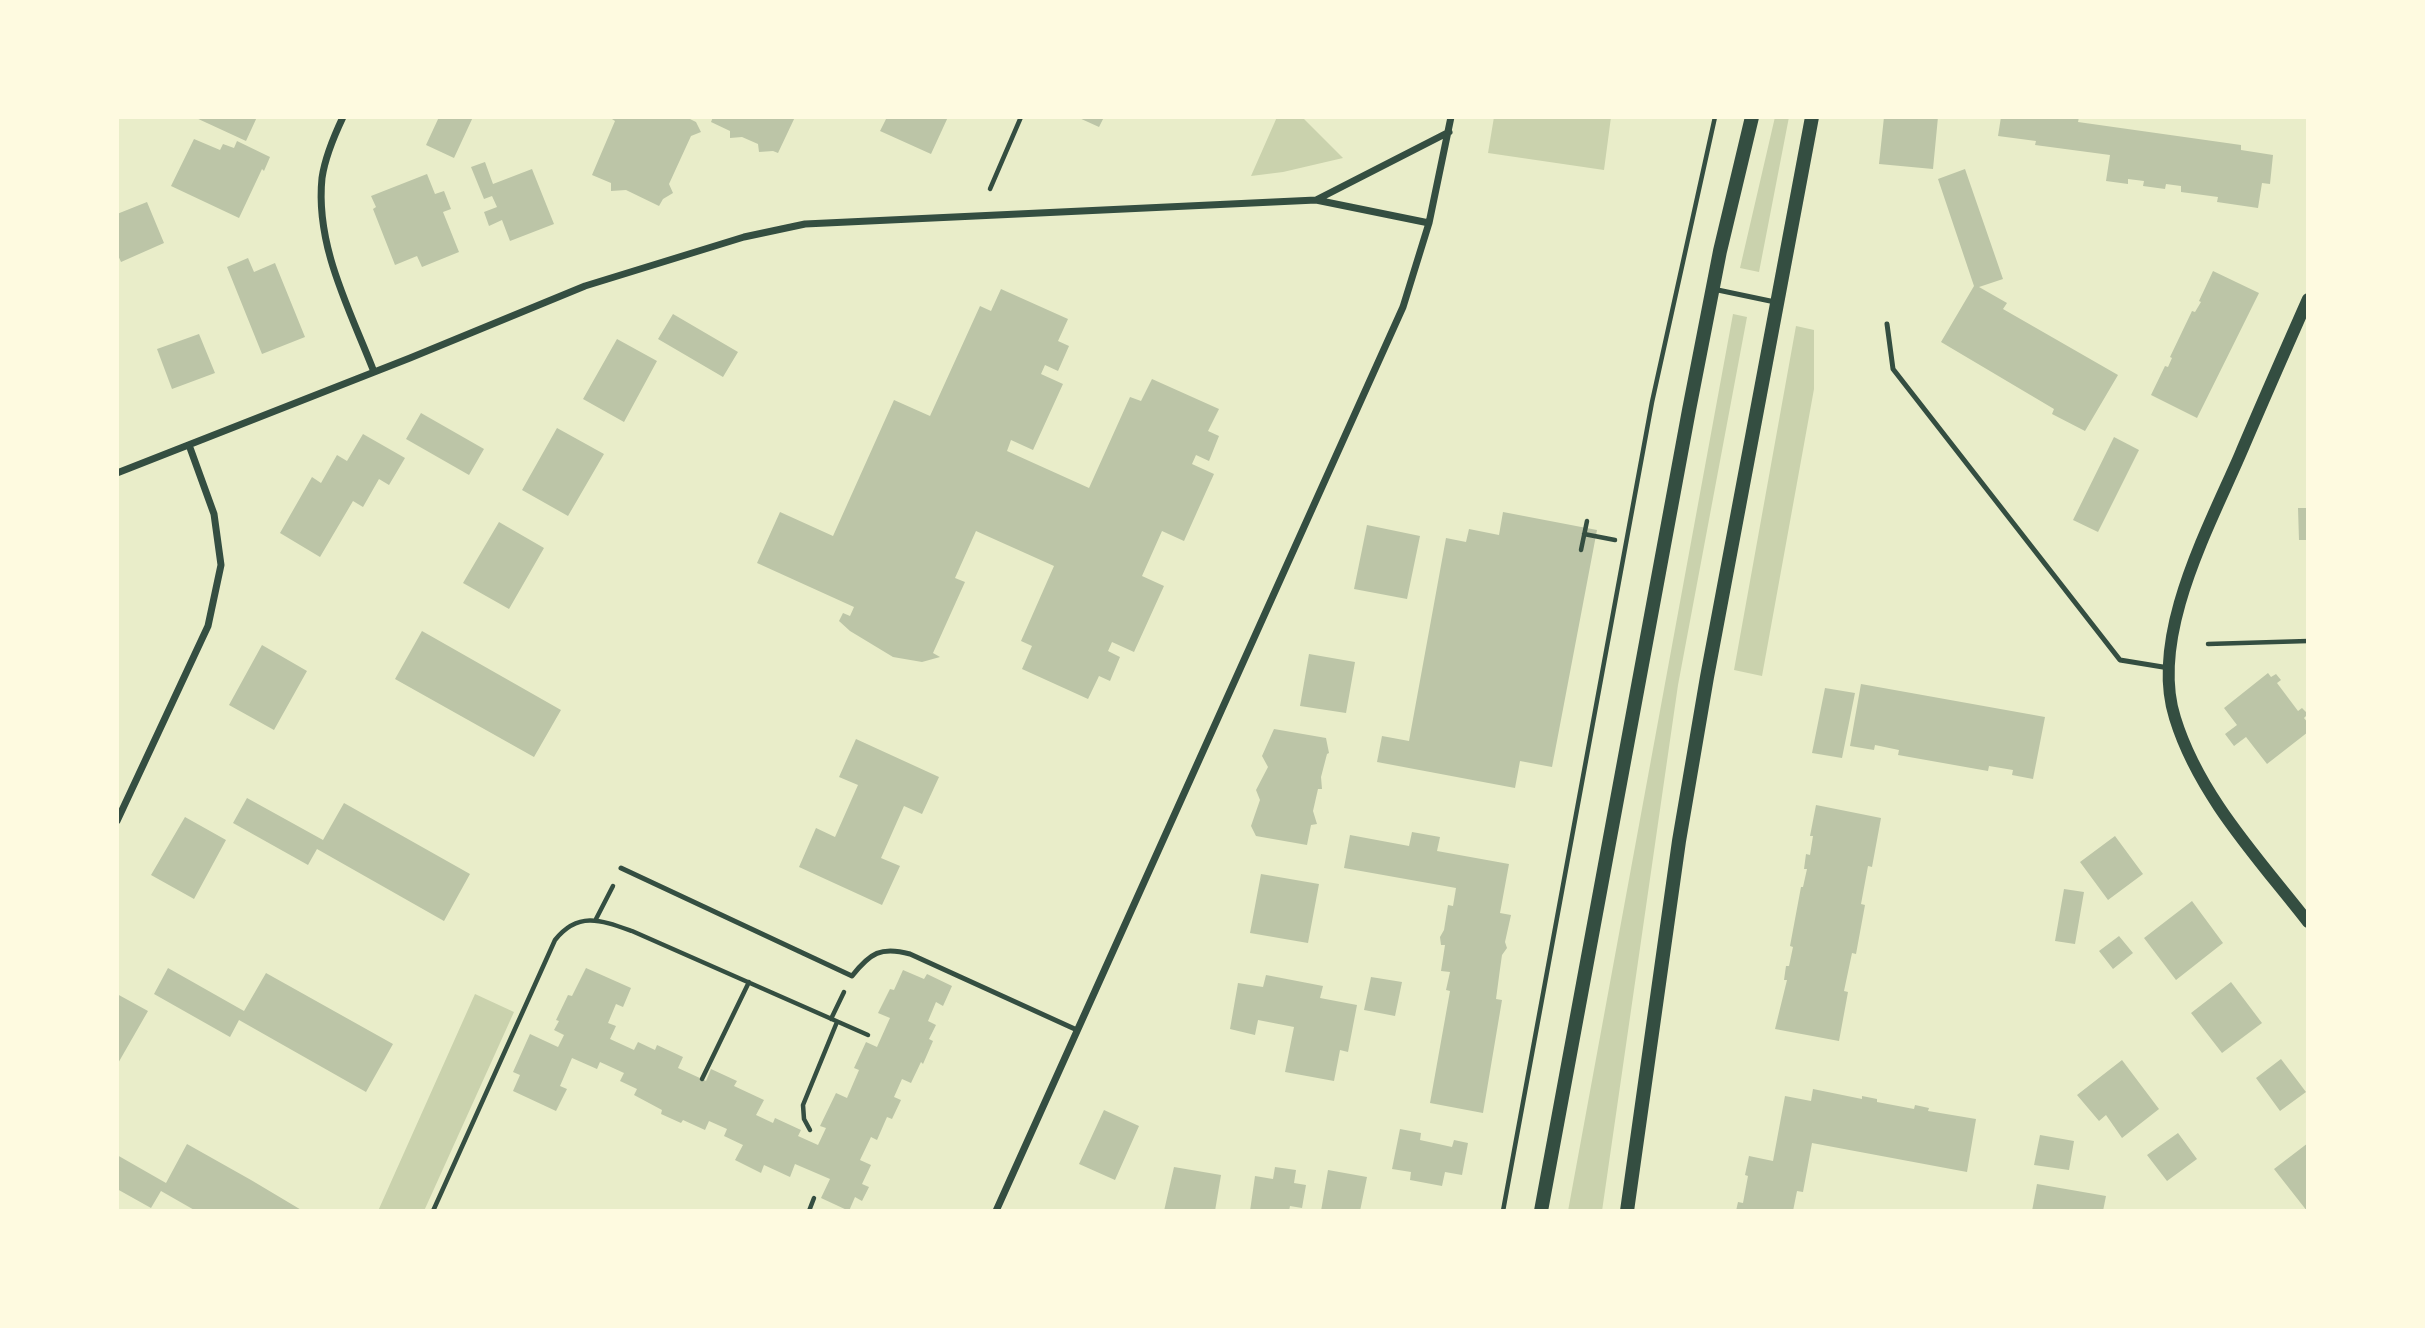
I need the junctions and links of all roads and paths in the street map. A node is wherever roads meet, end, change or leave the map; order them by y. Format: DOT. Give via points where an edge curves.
graph roads {
  1 [pos="343,117"];
  2 [pos="1021,117"];
  3 [pos="1451,117"];
  4 [pos="1715,117"];
  5 [pos="1752,117"];
  6 [pos="1812,117"];
  7 [pos="1448,132"];
  8 [pos="990,189"];
  9 [pos="1316,200"];
  10 [pos="1429,223"];
  11 [pos="1713,289"];
  12 [pos="2308,299"];
  13 [pos="1777,302"];
  14 [pos="1887,324"];
  15 [pos="374,372"];
  16 [pos="189,445"];
  17 [pos="117,473"];
  18 [pos="1587,521"];
  19 [pos="1584,534"];
  20 [pos="1615,540"];
  21 [pos="1581,550"];
  22 [pos="2308,641"];
  23 [pos="2208,644"];
  24 [pos="2169,668"];
  25 [pos="117,821"];
  26 [pos="621,868"];
  27 [pos="596,919"];
  28 [pos="2308,922"];
  29 [pos="852,976"];
  30 [pos="749,982"];
  31 [pos="831,1019"];
  32 [pos="837,1021"];
  33 [pos="1077,1030"];
  34 [pos="868,1035"];
  35 [pos="702,1079"];
  36 [pos="810,1130"];
  37 [pos="814,1198"];
  38 [pos="433,1211"];
  39 [pos="809,1211"];
  40 [pos="996,1211"];
  41 [pos="1503,1211"];
  42 [pos="1541,1211"];
  43 [pos="1627,1211"];
  1 -- 15 [label="street" via="323,176 321,213 330,257"];
  2 -- 8 [label="path"];
  3 -- 7 [label="street"];
  4 -- 41 [label="path" via="1652,402"];
  5 -- 11 [label="main road"];
  6 -- 13 [label="main road"];
  7 -- 9 [label="street"];
  7 -- 10 [label="street"];
  9 -- 10 [label="street"];
  9 -- 15 [label="street" via="805,224 705,248 585,286"];
  10 -- 33 [label="street" via="1404,307"];
  11 -- 13 [label="lane"];
  11 -- 42 [label="main road"];
  12 -- 24 [label="street" via="2200,547 2177,609"];
  13 -- 43 [label="main road" via="1679,841"];
  14 -- 24 [label="lane" via="1893,369 2120,660"];
  15 -- 16 [label="street"];
  16 -- 17 [label="street"];
  16 -- 25 [label="street" via="214,514 221,565 208,626"];
  18 -- 19 [label="path"];
  19 -- 20 [label="path"];
  19 -- 21 [label="path"];
  22 -- 23 [label="path"];
  24 -- 28 [label="street" via="2175,718 2199,773 2228,820"];
  26 -- 27 [label="path"];
  26 -- 29 [label="lane"];
  27 -- 30 [label="path" via="632,930"];
  27 -- 38 [label="path" via="572,925 555,940"];
  29 -- 31 [label="path"];
  29 -- 33 [label="lane" via="873,954 896,950"];
  30 -- 31 [label="path"];
  30 -- 35 [label="path"];
  31 -- 32 [label="path"];
  32 -- 34 [label="path"];
  32 -- 36 [label="path" via="803,1105"];
  33 -- 40 [label="street"];
  37 -- 39 [label="path"];
}
